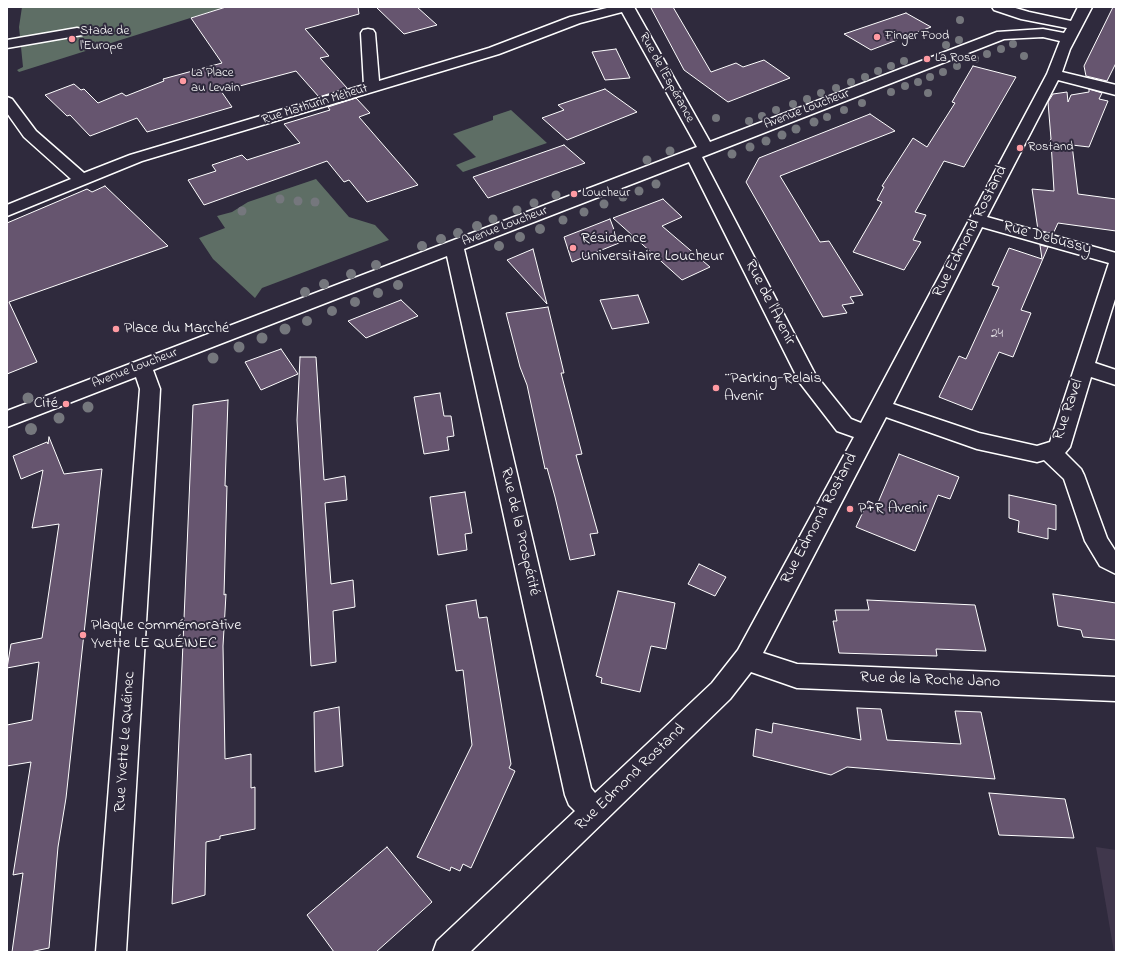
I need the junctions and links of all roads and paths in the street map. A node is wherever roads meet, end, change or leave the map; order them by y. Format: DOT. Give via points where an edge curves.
graph roads {
  1 [pos="626,7"];
  2 [pos="999,7"];
  3 [pos="1084,7"];
  4 [pos="1060,9"];
  5 [pos="1036,18"];
  6 [pos="77,32"];
  7 [pos="1072,32"];
  8 [pos="368,33"];
  9 [pos="1002,35"];
  10 [pos="7,44"];
  11 [pos="1054,74"];
  12 [pos="372,88"];
  13 [pos="1116,90"];
  14 [pos="9,107"];
  15 [pos="700,152"];
  16 [pos="82,180"];
  17 [pos="7,211"];
  18 [pos="977,220"];
  19 [pos="454,246"];
  20 [pos="1116,259"];
  21 [pos="1116,266"];
  22 [pos="142,367"];
  23 [pos="1084,367"];
  24 [pos="1116,378"];
  25 [pos="880,407"];
  26 [pos="7,419"];
  27 [pos="866,433"];
  28 [pos="1048,450"];
  29 [pos="1116,564"];
  30 [pos="747,658"];
  31 [pos="1116,689"];
  32 [pos="594,812"];
  33 [pos="111,952"];
  34 [pos="448,952"];
  1 -- 12 [label="street, Rue Mathurin Méheut" via="575,20 494,51"];
  1 -- 15 [label="street, Rue de l'Espérance"];
  2 -- 5 [label="street"];
  3 -- 7 [label="street, Rue Edmond Rostand"];
  4 -- 5 [label="street, Avenue Loucheur"];
  5 -- 7 [label="street"];
  5 -- 9 [label="street, Avenue Loucheur" via="1005,29"];
  6 -- 10 [label="street"];
  7 -- 9 [label="street, Avenue Loucheur"];
  7 -- 11 [label="street, Rue Edmond Rostand"];
  8 -- 12 [label="street"];
  9 -- 15 [label="street, Avenue Loucheur"];
  11 -- 13 [label="street"];
  11 -- 18 [label="street, Rue Edmond Rostand"];
  12 -- 16 [label="street, Rue Mathurin Méheut" via="136,158"];
  14 -- 16 [label="street" via="30,134"];
  15 -- 19 [label="street, Avenue Loucheur"];
  15 -- 27 [label="street, Rue de l'Avenir" via="807,378 844,425"];
  16 -- 17 [label="street, Rue Mathurin Méheut"];
  18 -- 20 [label="street, Rue Debussy"];
  18 -- 25 [label="street, Rue Edmond Rostand"];
  19 -- 22 [label="street, Avenue Loucheur"];
  19 -- 32 [label="street, Rue de la Prospérité" via="579,795"];
  21 -- 23 [label="street, Rue Ravel"];
  22 -- 26 [label="street, Avenue Loucheur"];
  22 -- 33 [label="street, Rue Yvette Le Quéinec" via="150,388 149,408"];
  23 -- 24 [label="street"];
  23 -- 28 [label="street, Rue Ravel" via="1059,447"];
  25 -- 27 [label="street, Rue Edmond Rostand"];
  25 -- 28 [label="street, Rue Ravel" via="977,441 1037,454"];
  27 -- 30 [label="street, Rue Edmond Rostand"];
  28 -- 29 [label="street" via="1073,475 1097,541 1108,559"];
  30 -- 31 [label="street, Rue de la Roche Jano" via="797,676"];
  30 -- 32 [label="street, Rue Edmond Rostand" via="721,691"];
  32 -- 34 [label="street, Rue Edmond Rostand"];
}
